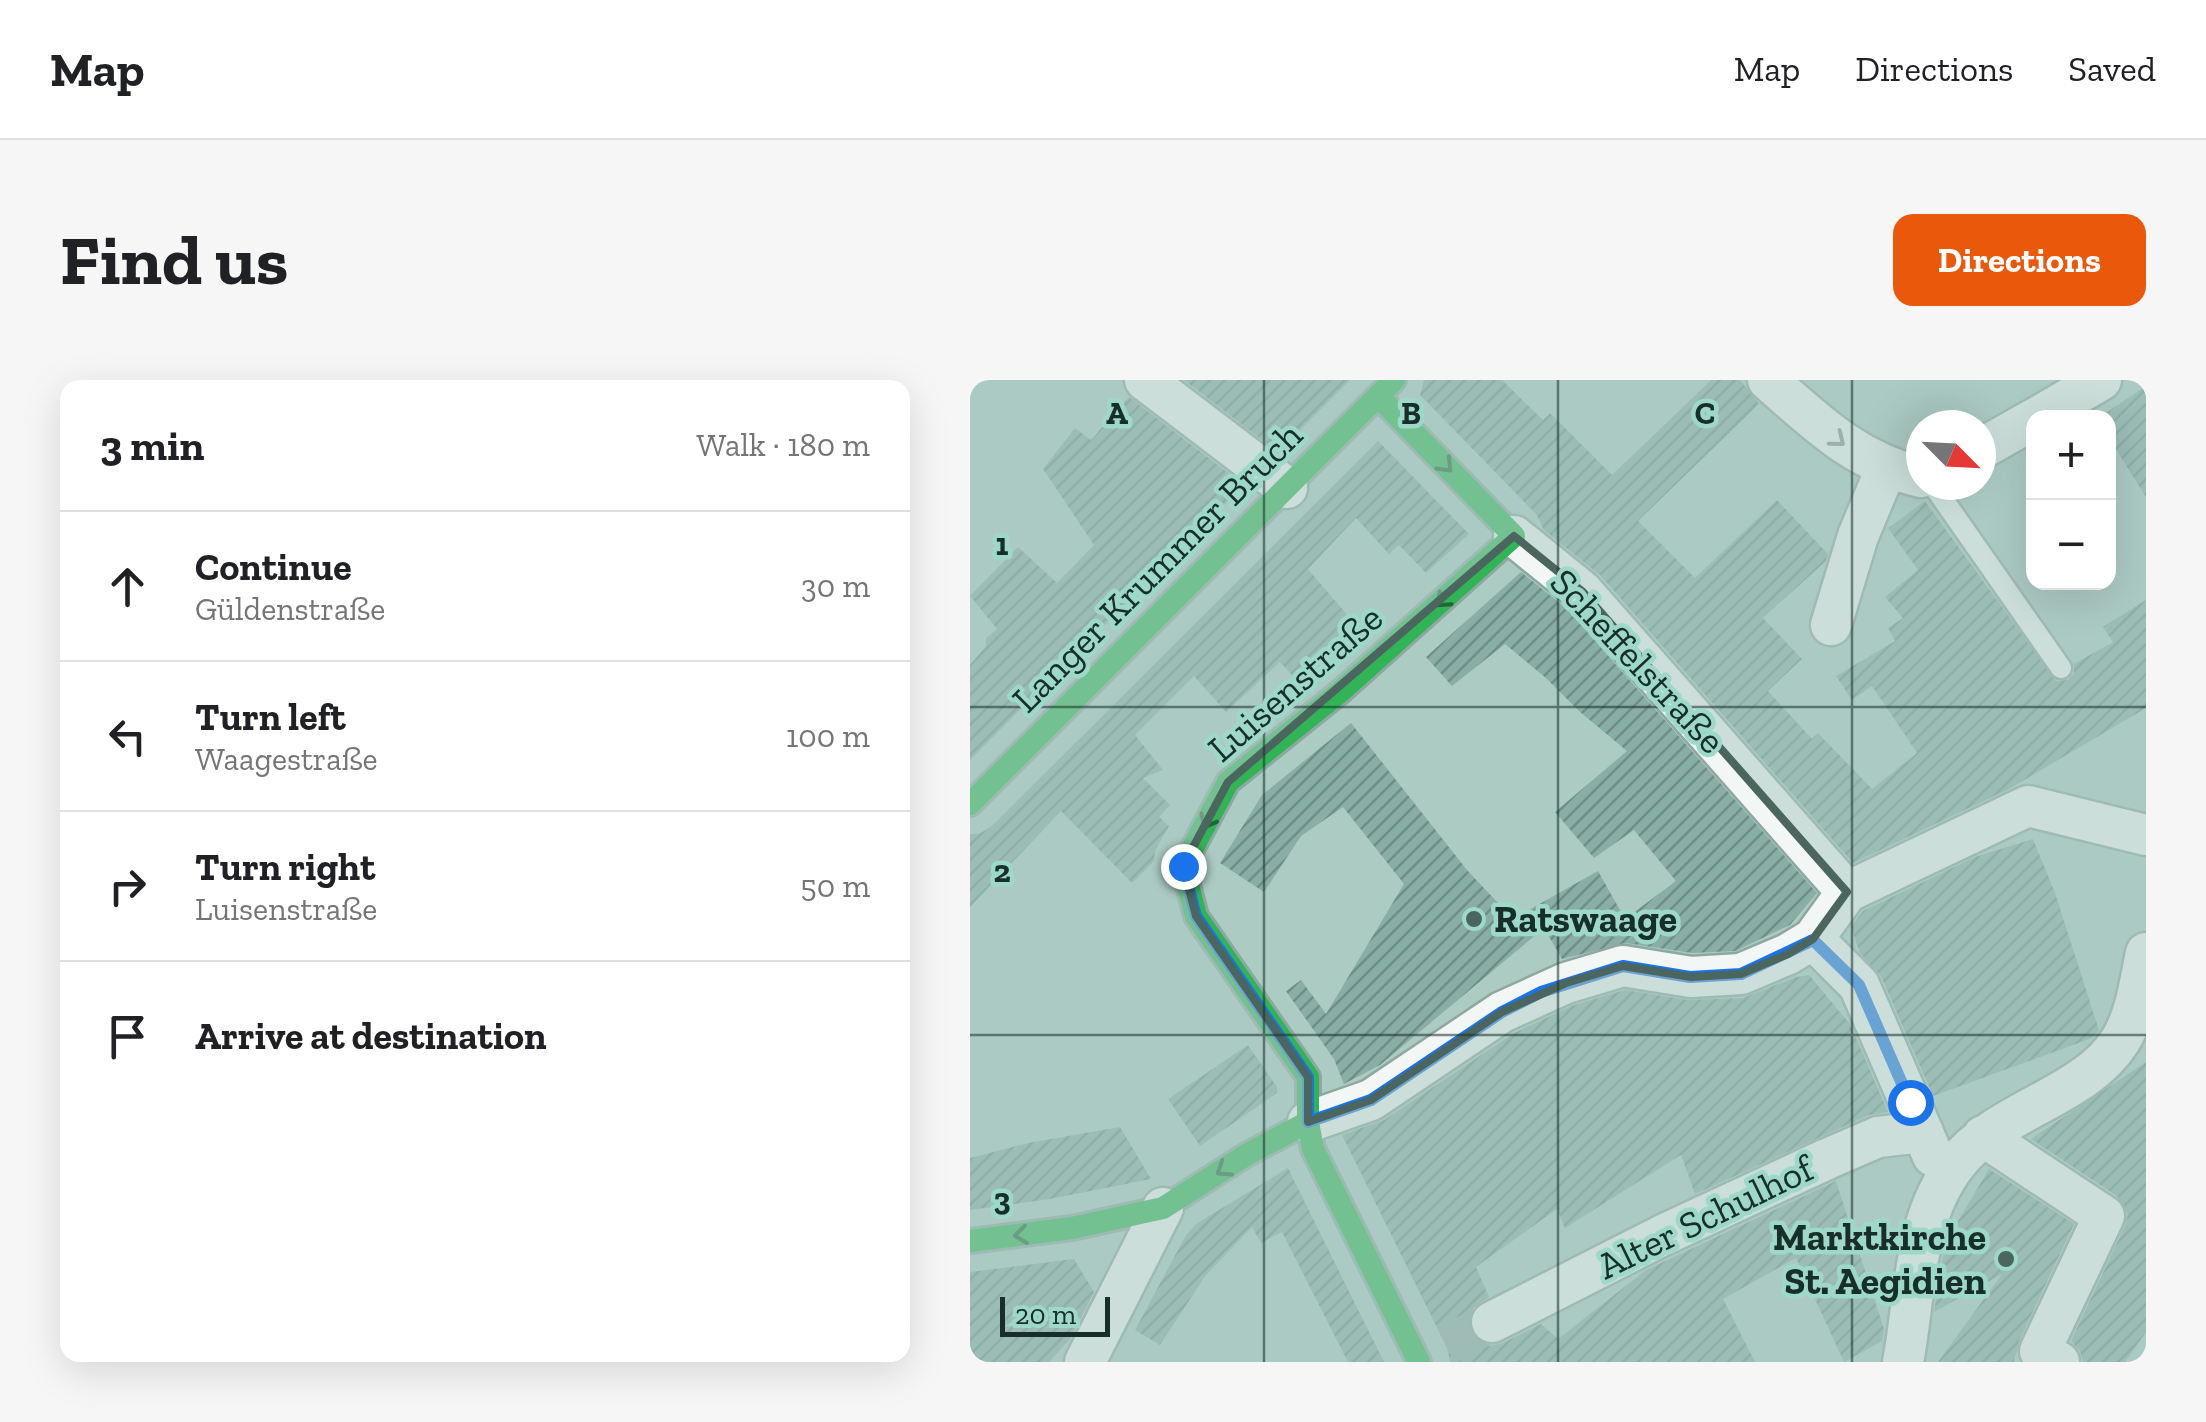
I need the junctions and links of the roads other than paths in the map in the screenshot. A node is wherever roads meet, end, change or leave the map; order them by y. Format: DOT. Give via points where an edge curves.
graph roads {
  1 [pos="1145,380"];
  2 [pos="1768,380"];
  3 [pos="2101,380"];
  4 [pos="1386,388"];
  5 [pos="2049,410"];
  6 [pos="2026,423"];
  7 [pos="1996,440"];
  8 [pos="1904,473"];
  9 [pos="1287,488"];
  10 [pos="1944,500"];
  11 [pos="1514,536"];
  12 [pos="1831,625"];
  13 [pos="2061,668"];
  14 [pos="970,804"];
  15 [pos="2146,835"];
  16 [pos="1847,892"];
  17 [pos="1813,940"];
  18 [pos="2146,952"];
  19 [pos="2134,1032"];
  20 [pos="1308,1122"];
  21 [pos="1923,1132"];
  22 [pos="1984,1136"];
  23 [pos="1944,1184"];
  24 [pos="1163,1208"];
  25 [pos="970,1241"];
  26 [pos="1492,1322"];
  27 [pos="1427,1355"];
  28 [pos="1088,1357"];
  29 [pos="2044,1358"];
  30 [pos="1903,1362"];
  1 -- 9 [label="street"];
  2 -- 8 [label="street, one-way" via="1848,448"];
  3 -- 5 [label="street"];
  4 -- 9 [label="street, Langer Krummer Bruch"];
  4 -- 11 [label="street, Scheffelstraße, one-way"];
  6 -- 7 [label="street"];
  8 -- 12 [label="street" via="1858,536"];
  9 -- 14 [label="street, Langer Krummer Bruch"];
  10 -- 13 [label="lane"];
  11 -- 16 [label="street, Scheffelstraße" via="1582,591"];
  11 -- 20 [label="street, Luisenstraße, one-way" via="1228,782 1183,866 1196,916 1308,1077"];
  15 -- 16 [label="street" via="2028,806"];
  16 -- 17 [label="street"];
  17 -- 20 [label="street" via="1741,974 1690,977 1623,966 1541,992 1371,1100"];
  17 -- 21 [label="street" via="1859,985"];
  18 -- 19 [label="street"];
  19 -- 22 [label="street" via="2080,1078"];
  20 -- 24 [label="street, one-way"];
  20 -- 27 [label="street, Luisenstraße" via="1313,1149"];
  21 -- 23 [label="street"];
  21 -- 26 [label="street, Alter Schulhof" via="1878,1137 1827,1159"];
  22 -- 23 [label="street"];
  22 -- 29 [label="street" via="2104,1216"];
  23 -- 30 [label="street" via="1918,1250"];
  24 -- 25 [label="street, one-way"];
  24 -- 28 [label="street"];
}
